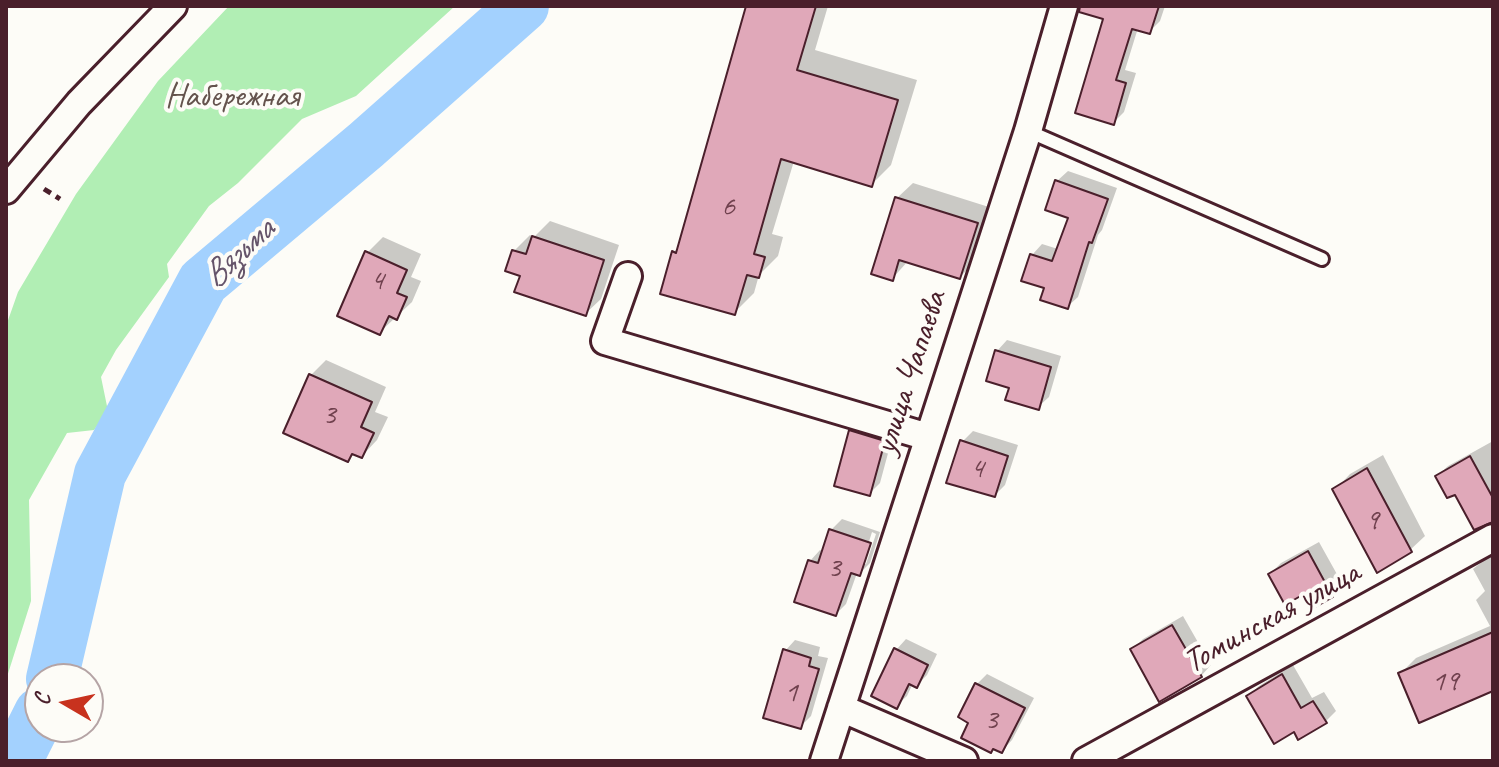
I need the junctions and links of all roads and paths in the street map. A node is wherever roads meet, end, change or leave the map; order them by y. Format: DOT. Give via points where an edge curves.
graph roads {
  1 [pos="173,6"];
  2 [pos="1064,6"];
  3 [pos="1028,131"];
  4 [pos="44,189"];
  5 [pos="6,190"];
  6 [pos="60,199"];
  7 [pos="1322,259"];
  8 [pos="628,276"];
  9 [pos="928,437"];
  10 [pos="1493,538"];
  11 [pos="841,708"];
  12 [pos="824,761"];
  13 [pos="964,761"];
  14 [pos="1086,761"];
  1 -- 5 [label="street" via="79,103"];
  2 -- 3 [label="street, улица Чапаева"];
  3 -- 7 [label="lane"];
  3 -- 9 [label="street, улица Чапаева"];
  4 -- 6 [label="path"];
  8 -- 9 [label="street" via="605,341"];
  9 -- 11 [label="street, улица Чапаева"];
  10 -- 14 [label="street, Томинская улица"];
  11 -- 12 [label="street, улица Чапаева"];
  11 -- 13 [label="street"];
}
